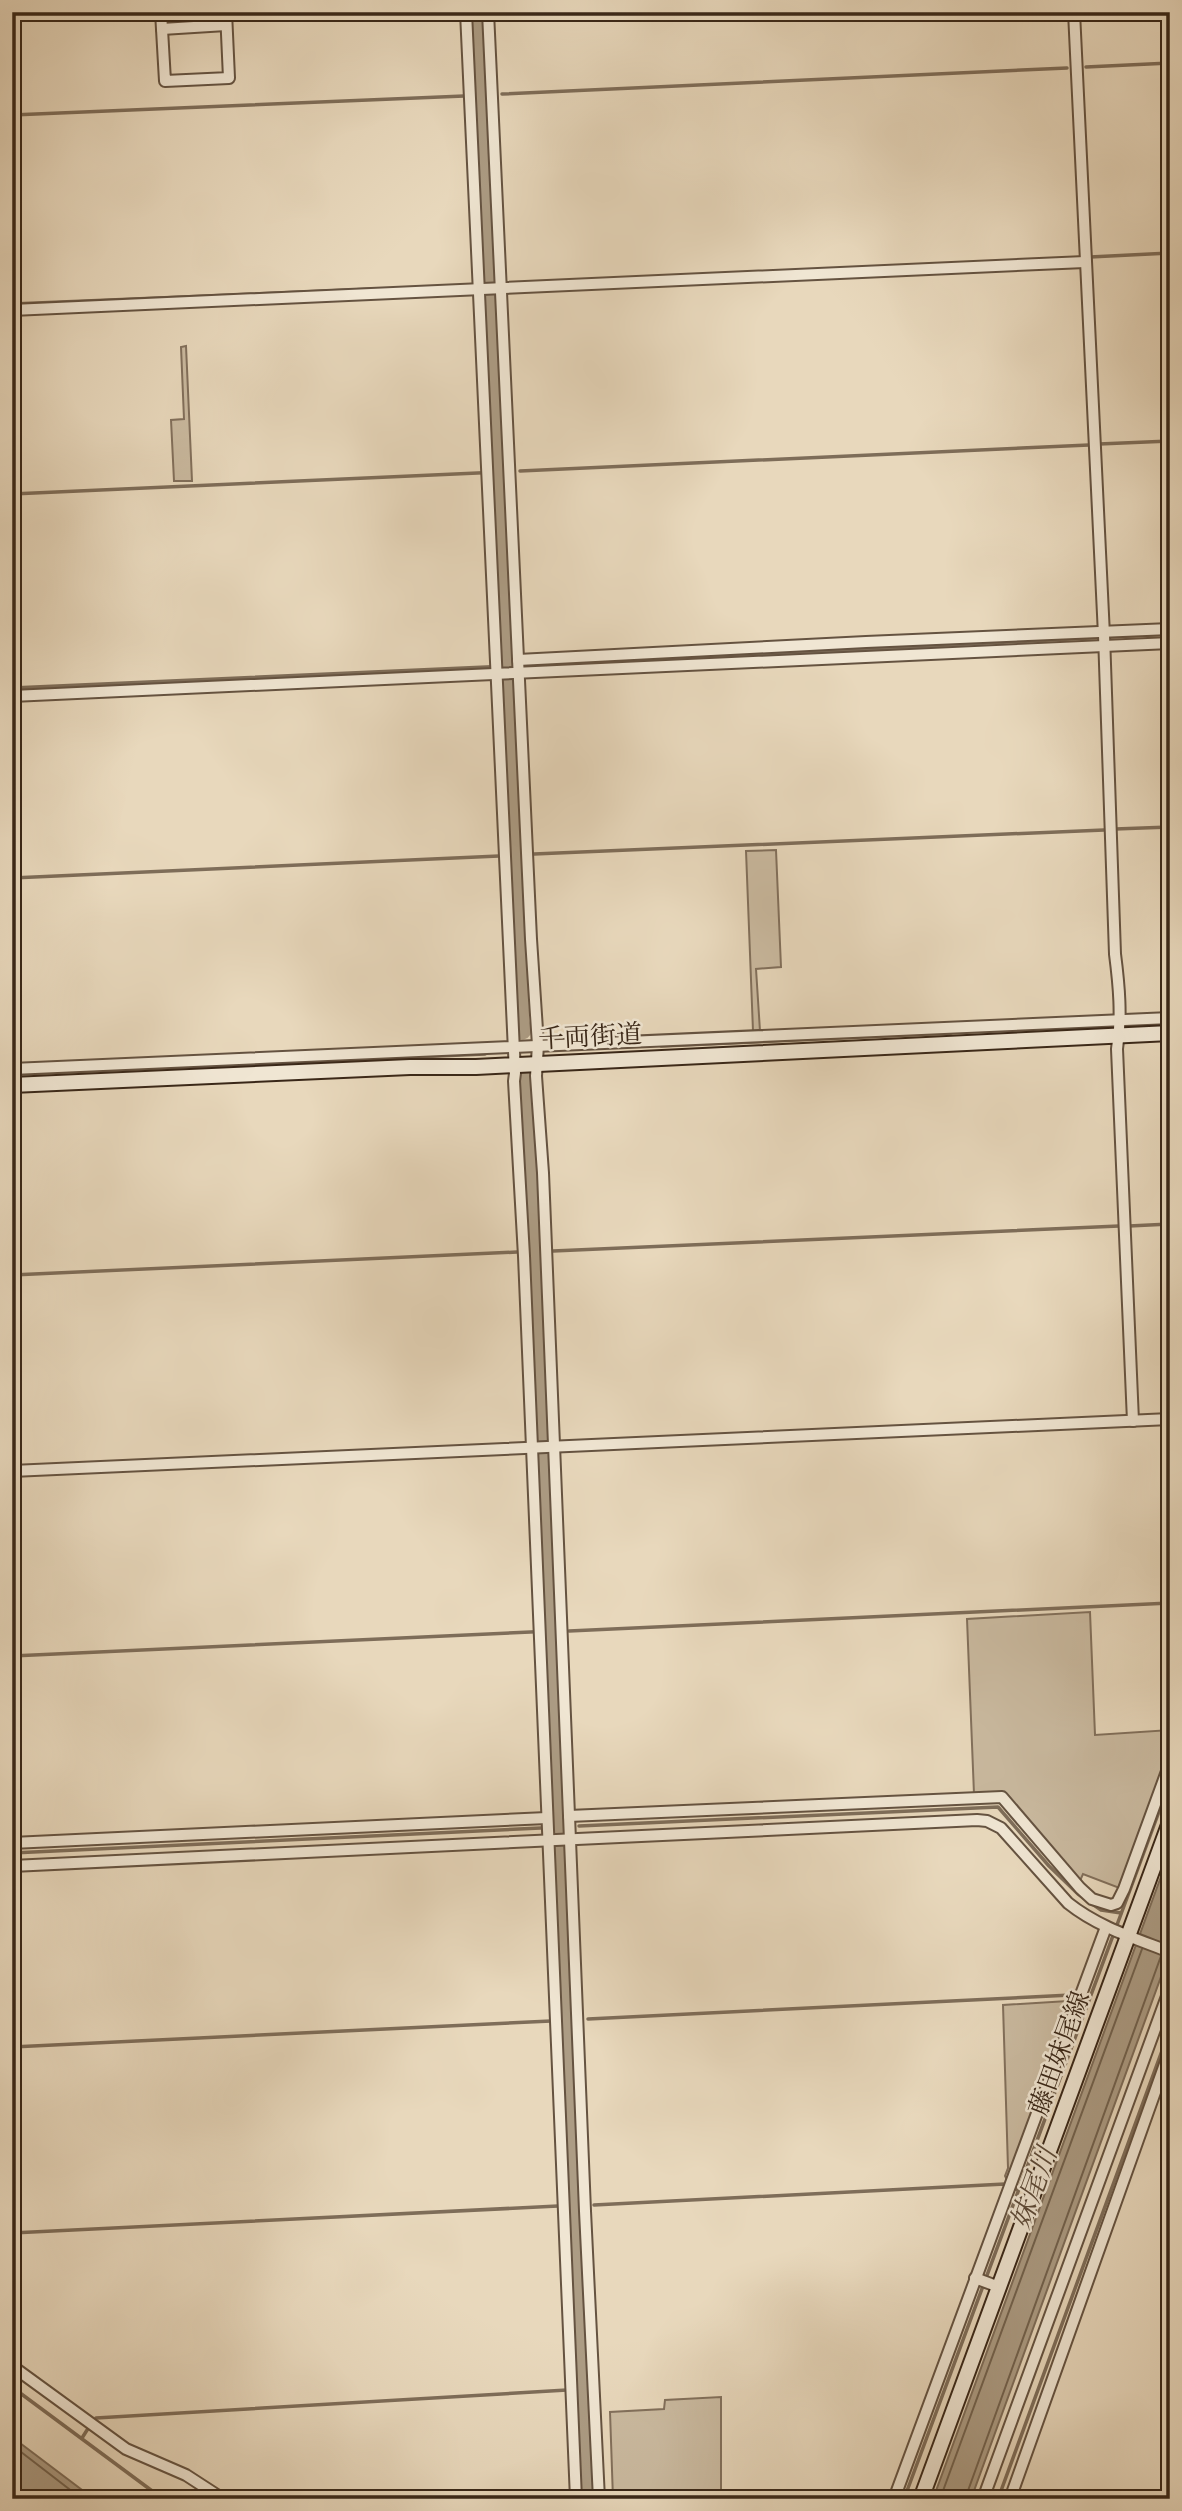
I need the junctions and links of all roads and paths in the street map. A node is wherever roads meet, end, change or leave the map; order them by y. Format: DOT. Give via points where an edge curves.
graph roads {
  1 [pos="161,12"];
  2 [pos="226,12"];
  3 [pos="466,12"];
  4 [pos="488,12"];
  5 [pos="1074,12"];
  6 [pos="226,25"];
  7 [pos="162,29"];
  8 [pos="480,101"];
  9 [pos="1085,262"];
  10 [pos="485,288"];
  11 [pos="12,310"];
  12 [pos="494,477"];
  13 [pos="1170,629"];
  14 [pos="1104,638"];
  15 [pos="1170,643"];
  16 [pos="518,660"];
  17 [pos="497,671"];
  18 [pos="516,673"];
  19 [pos="12,696"];
  20 [pos="514,851"];
  21 [pos="1170,1018"];
  22 [pos="1120,1027"];
  23 [pos="1170,1033"];
  24 [pos="538,1045"];
  25 [pos="514,1047"];
  26 [pos="537,1063"];
  27 [pos="515,1064"];
  28 [pos="12,1069"];
  29 [pos="12,1085"];
  30 [pos="525,1256"];
  31 [pos="543,1256"];
  32 [pos="1170,1419"];
  33 [pos="1133,1421"];
  34 [pos="542,1449"];
  35 [pos="12,1471"];
  36 [pos="547,1639"];
  37 [pos="1170,1763"];
  38 [pos="862,1814"];
  39 [pos="569,1816"];
  40 [pos="1170,1822"];
  41 [pos="548,1831"];
  42 [pos="568,1839"];
  43 [pos="12,1843"];
  44 [pos="12,1866"];
  45 [pos="1062,1880"];
  46 [pos="1119,1932"];
  47 [pos="1170,1952"];
  48 [pos="1170,1988"];
  49 [pos="566,2027"];
  50 [pos="1170,2050"];
  51 [pos="583,2211"];
  52 [pos="567,2212"];
  53 [pos="986,2282"];
  54 [pos="12,2366"];
  55 [pos="223,2499"];
  56 [pos="576,2499"];
  57 [pos="599,2499"];
  58 [pos="894,2499"];
  59 [pos="921,2499"];
  60 [pos="983,2499"];
  61 [pos="1010,2499"];
  1 -- 7 [label="street"];
  2 -- 6 [label="street"];
  3 -- 8 [label="street"];
  4 -- 8 [label="street"];
  5 -- 9 [label="street"];
  6 -- 7 [label="street"];
  6 -- 7 [label="street" via="229,78 165,80"];
  8 -- 10 [label="street"];
  8 -- 10 [label="street"];
  9 -- 10 [label="street"];
  9 -- 14 [label="street"];
  10 -- 11 [label="street"];
  10 -- 12 [label="street"];
  10 -- 12 [label="street"];
  12 -- 16 [label="street"];
  12 -- 17 [label="street"];
  13 -- 14 [label="street"];
  14 -- 15 [label="street"];
  14 -- 16 [label="street" via="866,642"];
  14 -- 18 [label="street"];
  14 -- 22 [label="street"];
  16 -- 18 [label="street"];
  17 -- 18 [label="street"];
  17 -- 19 [label="street"];
  17 -- 20 [label="street"];
  18 -- 20 [label="street"];
  20 -- 24 [label="street"];
  20 -- 25 [label="street"];
  21 -- 22 [label="street"];
  22 -- 23 [label="street, 千両街道"];
  22 -- 24 [label="street"];
  22 -- 26 [label="street, 千両街道"];
  22 -- 33 [label="street" via="1117,1049"];
  24 -- 25 [label="street"];
  24 -- 26 [label="street"];
  25 -- 27 [label="street"];
  25 -- 28 [label="street"];
  26 -- 27 [label="street, 千両街道"];
  26 -- 31 [label="street"];
  27 -- 29 [label="street, 千両街道"];
  27 -- 30 [label="street"];
  30 -- 31 [label="street"];
  30 -- 34 [label="street"];
  31 -- 34 [label="street"];
  32 -- 33 [label="street"];
  33 -- 34 [label="street"];
  34 -- 35 [label="street"];
  34 -- 36 [label="street"];
  34 -- 36 [label="street"];
  36 -- 39 [label="street"];
  36 -- 41 [label="street"];
  37 -- 45 [label="street" via="1117,1903 1092,1899"];
  38 -- 39 [label="street"];
  38 -- 42 [label="street"];
  38 -- 45 [label="street" via="987,1821"];
  38 -- 45 [label="street" via="1002,1797"];
  39 -- 42 [label="street"];
  40 -- 46 [label="street, 藤田妹尾線"];
  41 -- 42 [label="street"];
  41 -- 43 [label="street"];
  41 -- 44 [label="street"];
  41 -- 49 [label="street"];
  42 -- 49 [label="street"];
  45 -- 46 [label="street" via="1074,1908"];
  46 -- 47 [label="street"];
  46 -- 53 [label="street, 藤田妹尾線" via="1075,2083"];
  46 -- 53 [label="street" via="1079,1998 1010,2186"];
  48 -- 60 [label="street"];
  49 -- 51 [label="street"];
  49 -- 56 [label="street"];
  50 -- 61 [label="street"];
  51 -- 52 [label="street"];
  51 -- 57 [label="street"];
  53 -- 58 [label="street"];
  53 -- 59 [label="street, 藤田妹尾線"];
  54 -- 55 [label="street" via="127,2449 186,2475"];
}
